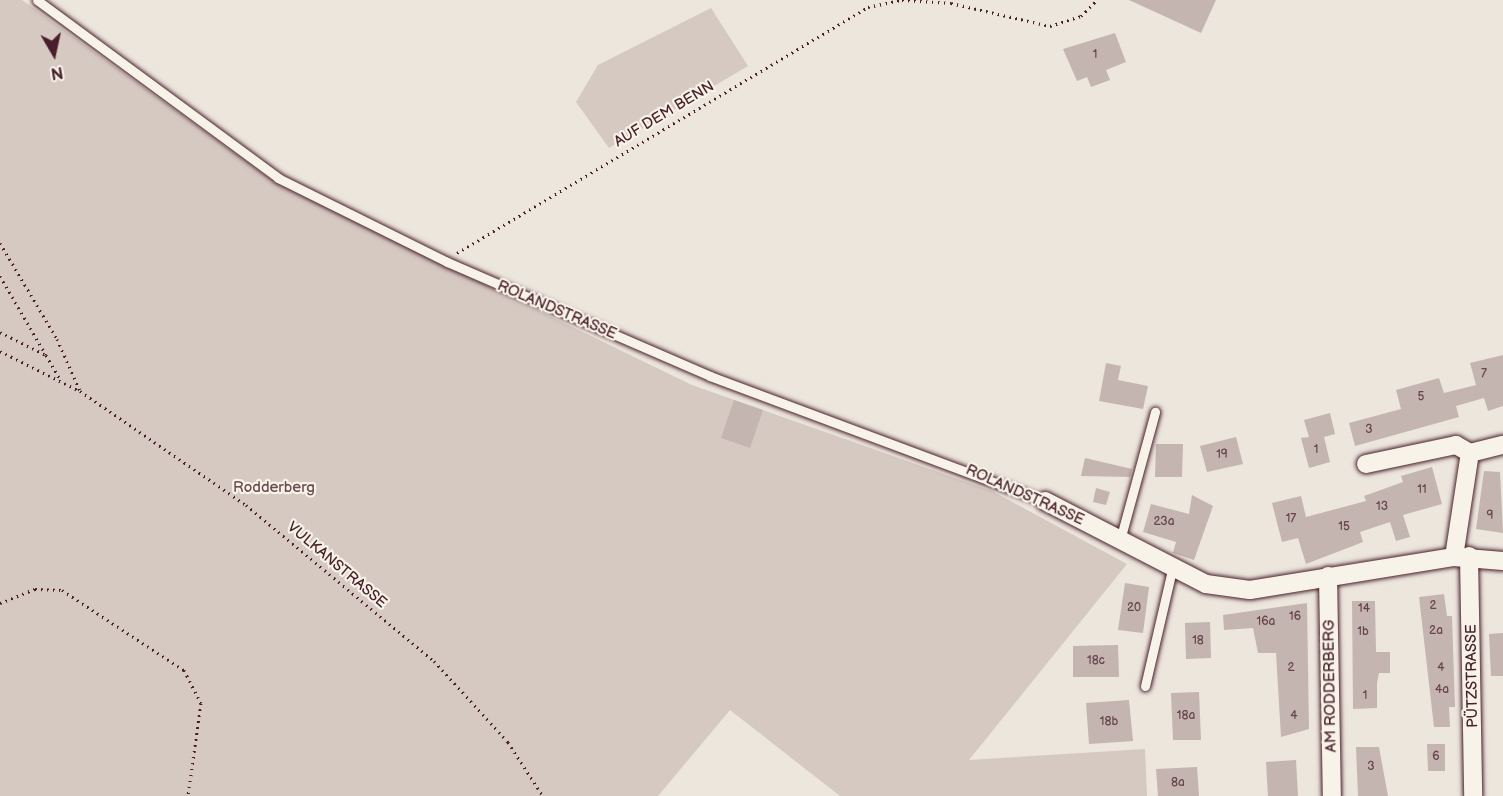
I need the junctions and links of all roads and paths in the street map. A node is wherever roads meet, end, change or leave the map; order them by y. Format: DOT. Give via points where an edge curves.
graph roads {
  1 [pos="37,0"];
  2 [pos="902,0"];
  3 [pos="1097,0"];
  4 [pos="0,243"];
  5 [pos="447,262"];
  6 [pos="0,276"];
  7 [pos="0,332"];
  8 [pos="0,351"];
  9 [pos="46,355"];
  10 [pos="61,381"];
  11 [pos="80,391"];
  12 [pos="1155,412"];
  13 [pos="1503,445"];
  14 [pos="1470,453"];
  15 [pos="1366,464"];
  16 [pos="1045,501"];
  17 [pos="1120,540"];
  18 [pos="1462,556"];
  19 [pos="1503,561"];
  20 [pos="1172,570"];
  21 [pos="1328,576"];
  22 [pos="0,603"];
  23 [pos="1145,686"];
  24 [pos="188,796"];
  25 [pos="543,796"];
  26 [pos="1332,796"];
  27 [pos="1473,796"];
  1 -- 5 [label="lane, ROLANDSTRASSE" via="278,178"];
  2 -- 3 [label="path, AUF DEM BENN" via="951,3 1050,26 1081,16"];
  2 -- 5 [label="path, AUF DEM BENN" via="868,7 464,246"];
  4 -- 11 [label="path" via="57,339"];
  5 -- 16 [label="lane, ROLANDSTRASSE" via="710,376"];
  6 -- 9 [label="path"];
  7 -- 9 [label="path"];
  8 -- 10 [label="path, VULKANSTRASSE"];
  9 -- 10 [label="path"];
  10 -- 11 [label="path, VULKANSTRASSE"];
  11 -- 25 [label="path, VULKANSTRASSE" via="246,505 434,661 508,742"];
  12 -- 17 [label="lane"];
  13 -- 14 [label="street"];
  14 -- 15 [label="street" via="1456,445"];
  14 -- 18 [label="street, PÜTZSTRASSE"];
  16 -- 17 [label="street, ROLANDSTRASSE"];
  17 -- 20 [label="street, ROLANDSTRASSE"];
  18 -- 19 [label="street, ROLANDSTRASSE"];
  18 -- 21 [label="street, ROLANDSTRASSE"];
  18 -- 27 [label="street, PÜTZSTRASSE"];
  20 -- 21 [label="street, ROLANDSTRASSE" via="1206,584 1250,590"];
  20 -- 23 [label="lane"];
  21 -- 26 [label="street, AM RODDERBERG"];
  22 -- 24 [label="path" via="35,589 62,590 184,670 201,704"];
}
